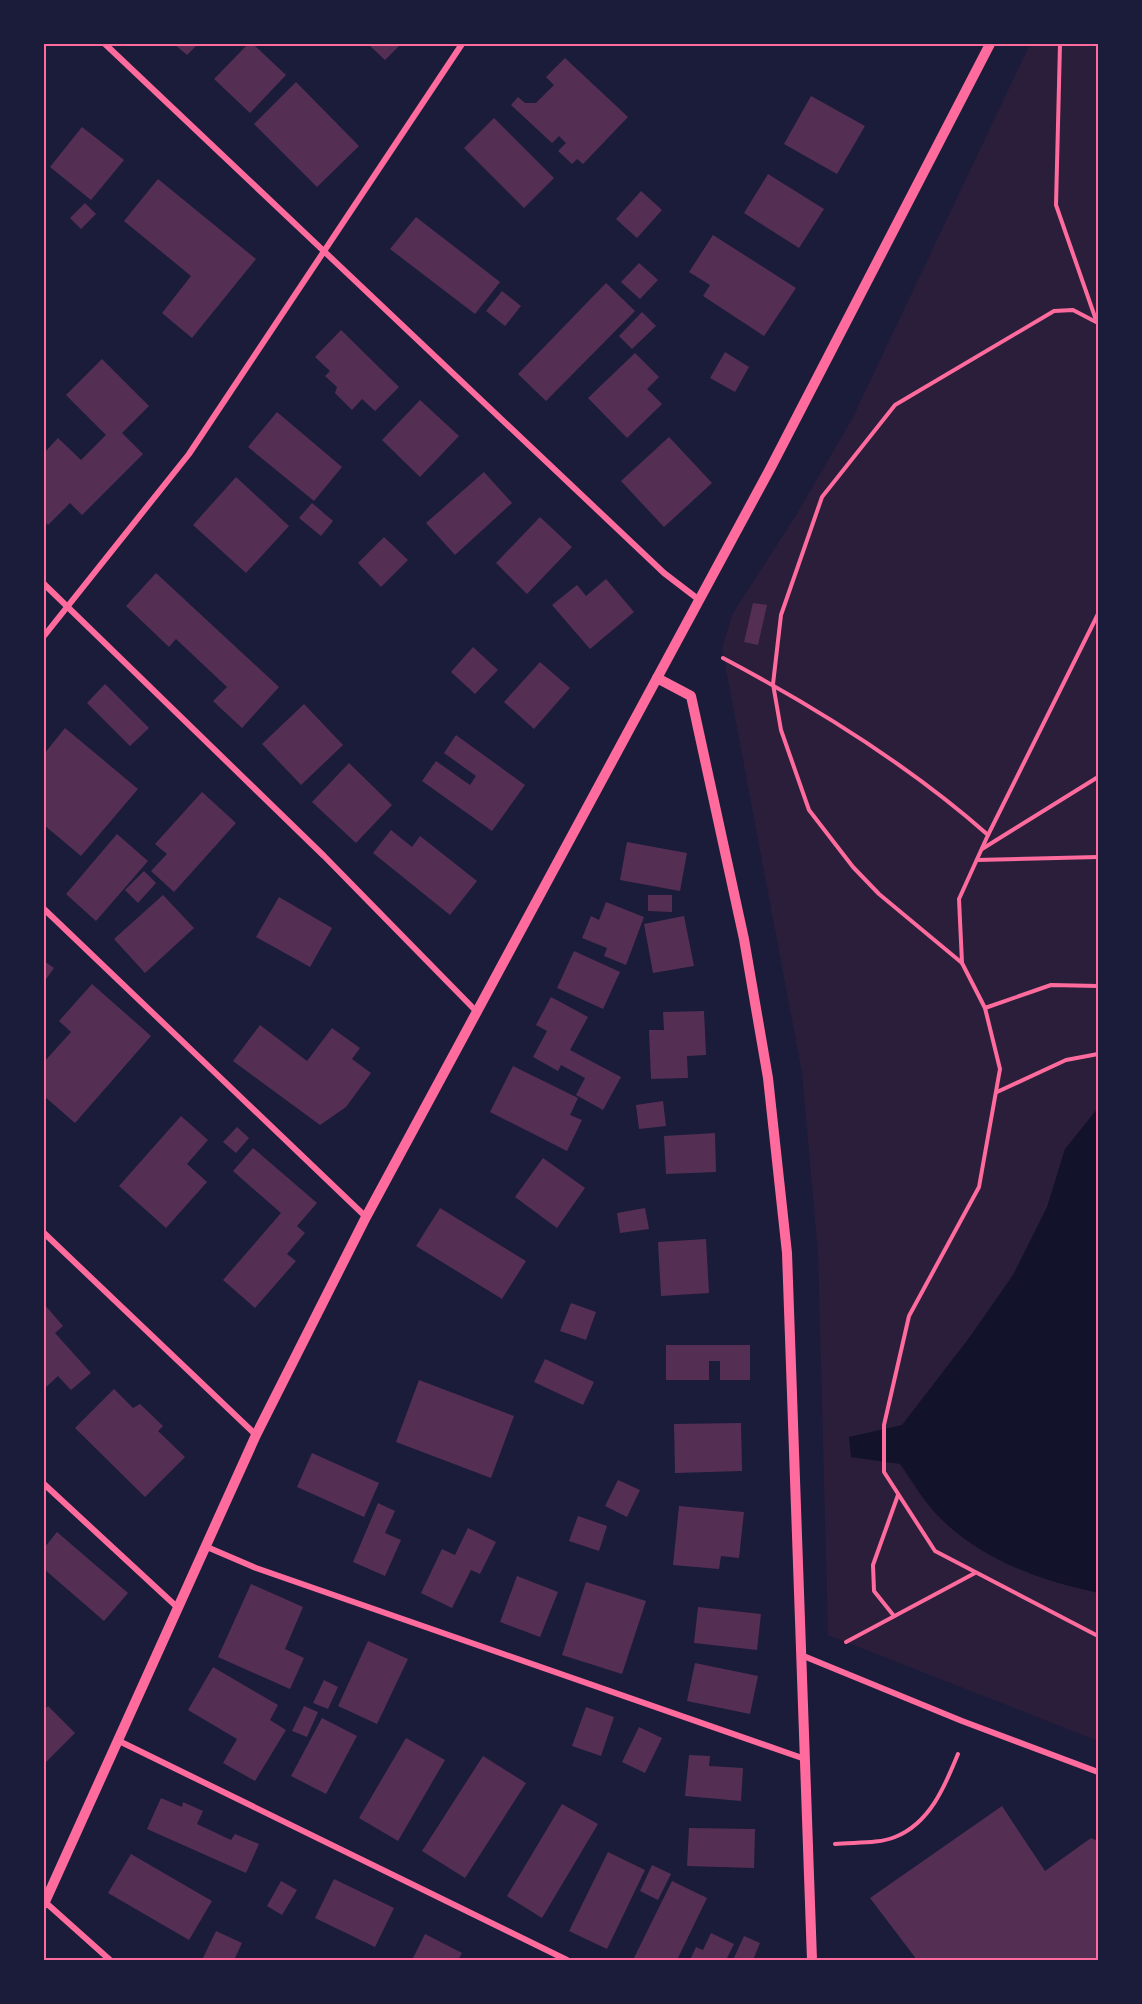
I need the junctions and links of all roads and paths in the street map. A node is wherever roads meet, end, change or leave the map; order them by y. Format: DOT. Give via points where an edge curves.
graph roads {
  1 [pos="105,44"];
  2 [pos="462,44"];
  3 [pos="990,44"];
  4 [pos="1060,44"];
  5 [pos="325,251"];
  6 [pos="1097,322"];
  7 [pos="44,584"];
  8 [pos="698,599"];
  9 [pos="67,607"];
  10 [pos="1098,614"];
  11 [pos="44,636"];
  12 [pos="723,658"];
  13 [pos="657,678"];
  14 [pos="773,684"];
  15 [pos="1098,777"];
  16 [pos="988,835"];
  17 [pos="981,849"];
  18 [pos="1098,857"];
  19 [pos="977,860"];
  20 [pos="44,909"];
  21 [pos="962,963"];
  22 [pos="1098,986"];
  23 [pos="985,1008"];
  24 [pos="476,1011"];
  25 [pos="1098,1054"];
  26 [pos="996,1092"];
  27 [pos="366,1218"];
  28 [pos="44,1233"];
  29 [pos="256,1435"];
  30 [pos="44,1484"];
  31 [pos="898,1494"];
  32 [pos="207,1547"];
  33 [pos="976,1573"];
  34 [pos="177,1607"];
  35 [pos="894,1616"];
  36 [pos="1098,1636"];
  37 [pos="846,1642"];
  38 [pos="801,1655"];
  39 [pos="117,1740"];
  40 [pos="958,1754"];
  41 [pos="805,1759"];
  42 [pos="1098,1772"];
  43 [pos="835,1844"];
  44 [pos="44,1902"];
  45 [pos="110,1960"];
  46 [pos="567,1960"];
  47 [pos="812,1960"];
  1 -- 5 [label="street"];
  2 -- 5 [label="street"];
  3 -- 8 [label="street" via="771,467"];
  4 -- 6 [label="path" via="1056,206"];
  5 -- 8 [label="street" via="664,573"];
  5 -- 9 [label="street" via="189,454"];
  6 -- 14 [label="path" via="1073,310 1054,311 895,405 822,498 782,615"];
  7 -- 9 [label="street"];
  8 -- 13 [label="street"];
  9 -- 11 [label="street"];
  9 -- 24 [label="street" via="324,856"];
  10 -- 16 [label="path"];
  12 -- 14 [label="path"];
  13 -- 24 [label="street"];
  13 -- 38 [label="street" via="691,696 744,939 768,1078 787,1254"];
  14 -- 16 [label="path" via="943,795"];
  14 -- 21 [label="path" via="781,730 809,810 879,894"];
  15 -- 17 [label="path"];
  16 -- 17 [label="path"];
  17 -- 19 [label="path"];
  18 -- 19 [label="path"];
  19 -- 21 [label="path" via="959,899"];
  20 -- 27 [label="street"];
  21 -- 23 [label="path"];
  22 -- 23 [label="path" via="1051,985"];
  23 -- 26 [label="path" via="1000,1069"];
  24 -- 27 [label="street"];
  25 -- 26 [label="path" via="1066,1060"];
  26 -- 31 [label="path" via="978,1187 909,1316 884,1425 884,1473"];
  27 -- 29 [label="street"];
  28 -- 29 [label="street"];
  29 -- 32 [label="street"];
  30 -- 34 [label="street"];
  31 -- 33 [label="path" via="935,1551"];
  31 -- 35 [label="path" via="873,1565 874,1590"];
  32 -- 34 [label="street"];
  32 -- 41 [label="street" via="256,1568"];
  33 -- 35 [label="path"];
  33 -- 36 [label="path"];
  34 -- 39 [label="street"];
  35 -- 37 [label="path"];
  38 -- 41 [label="street"];
  38 -- 42 [label="street"];
  39 -- 44 [label="street"];
  39 -- 46 [label="street"];
  40 -- 43 [label="path" via="937,1800 917,1823 895,1837"];
  41 -- 47 [label="street"];
  44 -- 45 [label="street"];
}
